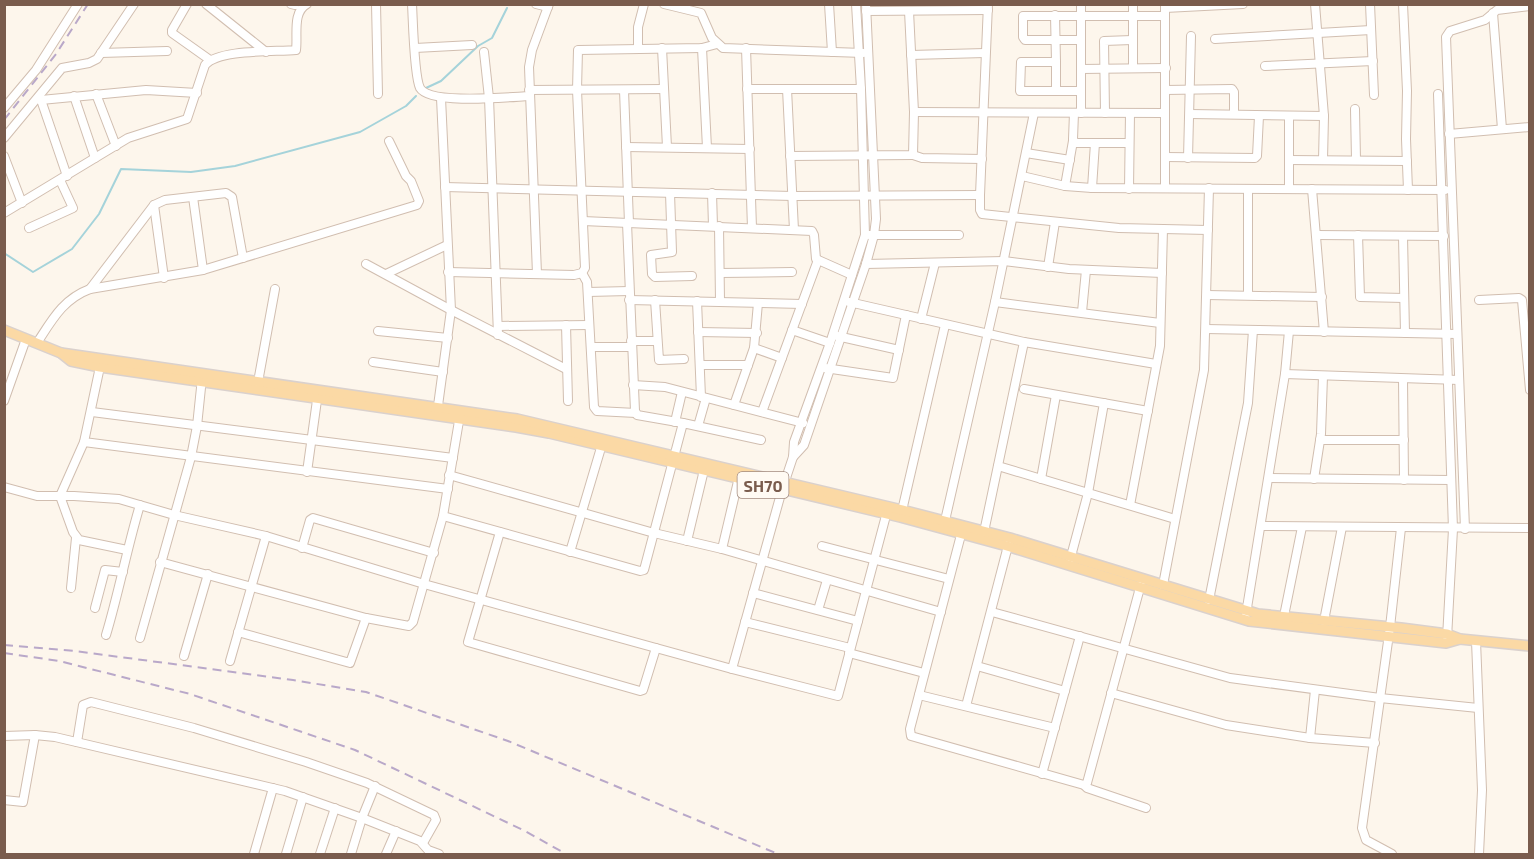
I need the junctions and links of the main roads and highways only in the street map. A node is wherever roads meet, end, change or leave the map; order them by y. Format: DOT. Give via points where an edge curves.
graph roads {
  1 [pos="4,330"];
  2 [pos="202,377"];
  3 [pos="318,395"];
  4 [pos="673,458"];
  5 [pos="740,475"];
  6 [pos="962,530"];
  7 [pos="1009,542"];
  8 [pos="1141,584"];
  9 [pos="1246,616"];
  10 [pos="1389,631"];
  11 [pos="1530,646"];
  1 -- 2 [label="main road, SH70" via="100,364"];
  2 -- 3 [label="main road, SH70"];
  2 -- 3 [label="main road, SH70" via="258,382"];
  3 -- 4 [label="main road, SH70" via="517,419"];
  4 -- 5 [label="main road, SH70"];
  4 -- 5 [label="main road, SH70" via="704,470"];
  5 -- 6 [label="main road, SH70"];
  6 -- 7 [label="main road, SH70"];
  6 -- 7 [label="main road, SH70" via="984,531"];
  7 -- 8 [label="main road, SH70"];
  8 -- 9 [label="main road, SH70"];
  8 -- 9 [label="main road, SH70" via="1162,585"];
  9 -- 10 [label="main road, SH70"];
  9 -- 10 [label="main road, SH70" via="1284,616"];
  10 -- 11 [label="main road, SH70"];
}
